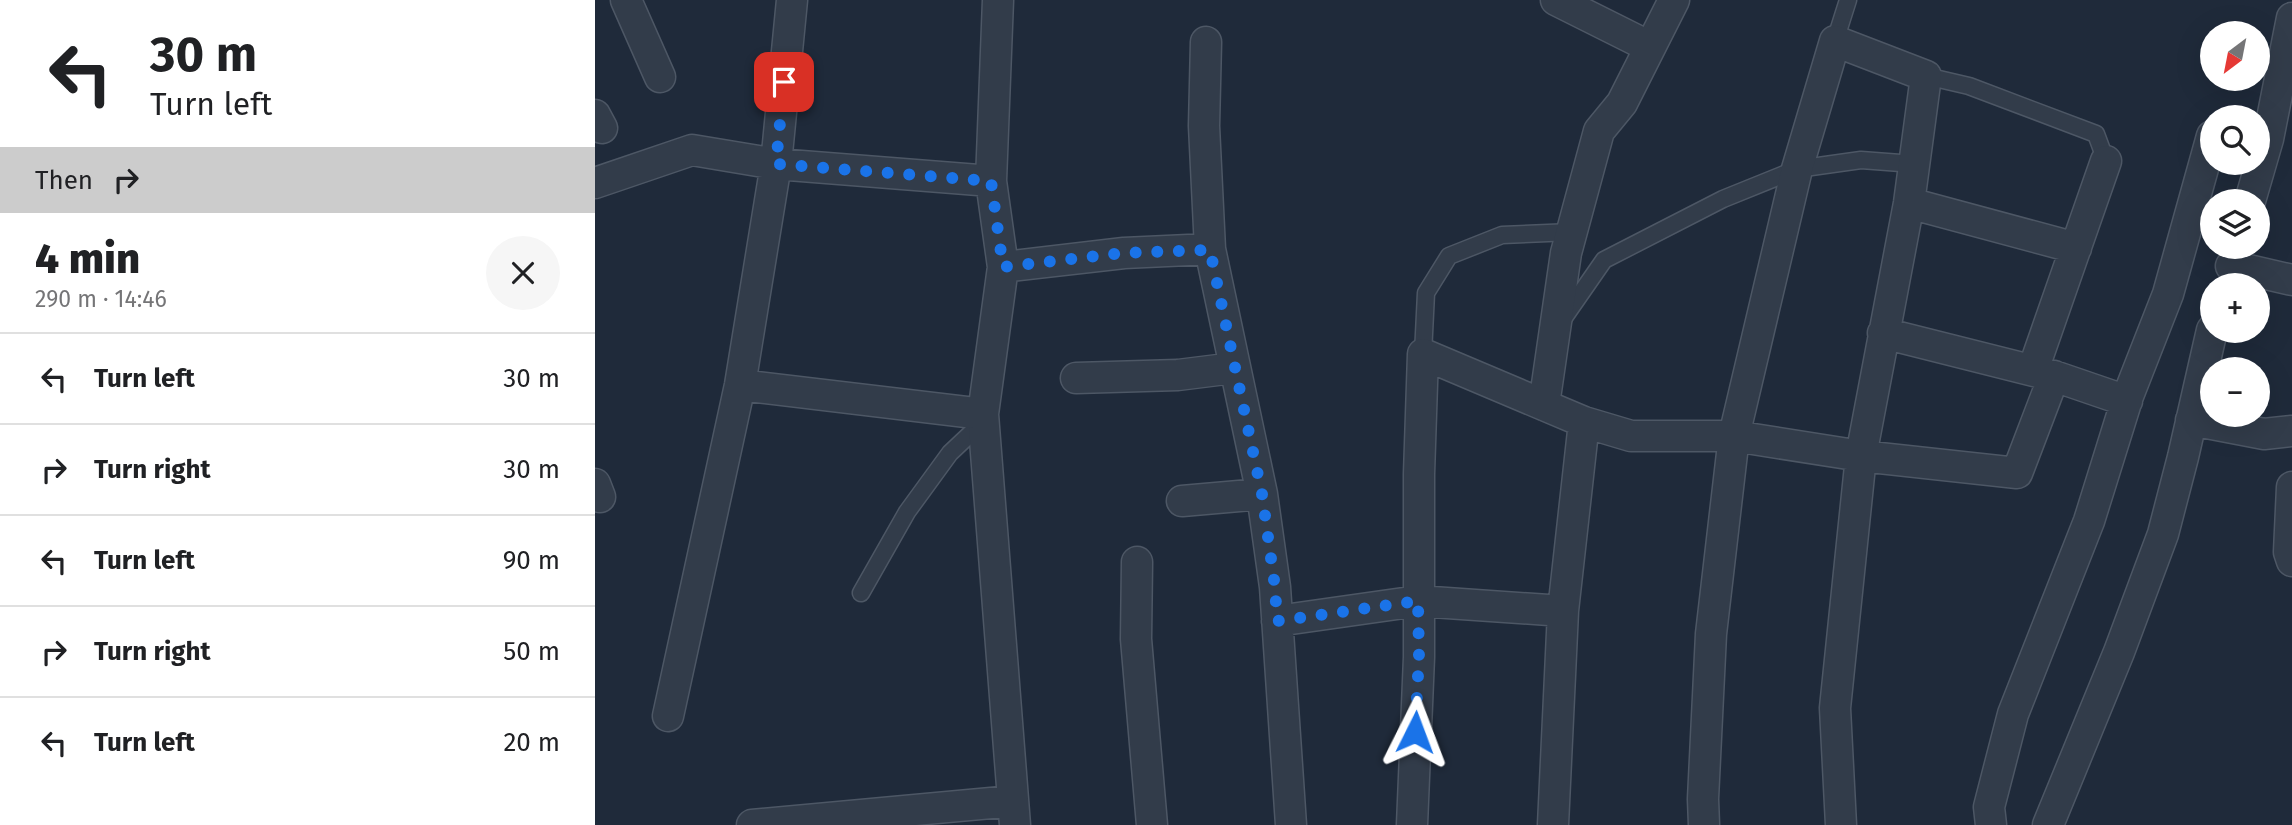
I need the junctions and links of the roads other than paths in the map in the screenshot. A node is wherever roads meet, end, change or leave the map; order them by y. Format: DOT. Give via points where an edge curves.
graph roads {
  1 [pos="626,0"];
  2 [pos="792,0"];
  3 [pos="998,0"];
  4 [pos="1556,0"];
  5 [pos="1674,0"];
  6 [pos="1848,0"];
  7 [pos="2292,18"];
  8 [pos="1835,41"];
  9 [pos="1206,42"];
  10 [pos="1650,47"];
  11 [pos="1926,76"];
  12 [pos="660,77"];
  13 [pos="2272,133"];
  14 [pos="2106,162"];
  15 [pos="776,164"];
  16 [pos="1914,164"];
  17 [pos="1797,169"];
  18 [pos="2201,175"];
  19 [pos="991,181"];
  20 [pos="595,183"];
  21 [pos="2254,189"];
  22 [pos="1909,203"];
  23 [pos="1572,232"];
  24 [pos="2076,248"];
  25 [pos="1210,250"];
  26 [pos="2231,266"];
  27 [pos="1003,267"];
  28 [pos="2292,280"];
  29 [pos="1556,330"];
  30 [pos="1883,333"];
  31 [pos="2209,343"];
  32 [pos="1423,354"];
  33 [pos="1234,368"];
  34 [pos="2043,373"];
  35 [pos="1076,378"];
  36 [pos="740,385"];
  37 [pos="2127,401"];
  38 [pos="1544,405"];
  39 [pos="984,418"];
  40 [pos="2191,420"];
  41 [pos="1584,422"];
  42 [pos="2292,431"];
  43 [pos="1734,436"];
  44 [pos="1861,456"];
  45 [pos="2292,487"];
  46 [pos="1262,494"];
  47 [pos="1182,501"];
  48 [pos="2292,561"];
  49 [pos="1137,562"];
  50 [pos="861,593"];
  51 [pos="1418,601"];
  52 [pos="1563,611"];
  53 [pos="1277,621"];
  54 [pos="668,716"];
  55 [pos="1014,813"];
  56 [pos="752,825"];
  57 [pos="1152,825"];
  58 [pos="1291,825"];
  59 [pos="1412,825"];
  60 [pos="1553,825"];
  61 [pos="1704,825"];
  62 [pos="1841,825"];
  63 [pos="1991,825"];
  64 [pos="2048,825"];
  1 -- 12 [label="street"];
  2 -- 15 [label="street"];
  3 -- 19 [label="street"];
  4 -- 10 [label="street"];
  5 -- 10 [label="street"];
  6 -- 8 [label="lane"];
  7 -- 13 [label="street"];
  8 -- 11 [label="street"];
  8 -- 17 [label="street"];
  9 -- 25 [label="street" via="1203,126"];
  10 -- 23 [label="street" via="1622,103 1599,131"];
  11 -- 14 [label="lane" via="1969,86 2096,134"];
  11 -- 16 [label="street"];
  13 -- 21 [label="street"];
  14 -- 24 [label="street"];
  15 -- 19 [label="street"];
  15 -- 20 [label="street" via="692,150"];
  15 -- 36 [label="street"];
  16 -- 17 [label="lane" via="1861,160"];
  16 -- 22 [label="street"];
  17 -- 29 [label="lane" via="1723,199 1604,260"];
  17 -- 43 [label="street"];
  18 -- 37 [label="street" via="2168,294"];
  19 -- 27 [label="street"];
  22 -- 24 [label="street"];
  22 -- 30 [label="street"];
  23 -- 29 [label="street"];
  23 -- 32 [label="lane" via="1502,235 1449,256 1426,293"];
  24 -- 34 [label="street"];
  25 -- 27 [label="street" via="1123,253"];
  25 -- 33 [label="street"];
  26 -- 28 [label="street"];
  27 -- 39 [label="street"];
  29 -- 38 [label="street"];
  30 -- 34 [label="street"];
  30 -- 44 [label="street"];
  31 -- 40 [label="street"];
  32 -- 38 [label="street"];
  32 -- 51 [label="street"];
  33 -- 35 [label="street"];
  33 -- 46 [label="street"];
  34 -- 37 [label="street"];
  34 -- 44 [label="street" via="2017,472"];
  36 -- 39 [label="street"];
  36 -- 54 [label="street"];
  37 -- 63 [label="street" via="2089,521 2013,714 1989,807"];
  38 -- 41 [label="street"];
  39 -- 50 [label="lane" via="950,453 907,512"];
  39 -- 55 [label="street"];
  40 -- 42 [label="street" via="2264,434"];
  40 -- 64 [label="street" via="2158,547"];
  41 -- 43 [label="street" via="1632,436"];
  41 -- 52 [label="street"];
  43 -- 44 [label="street"];
  43 -- 61 [label="street" via="1711,634"];
  44 -- 62 [label="street" via="1835,708"];
  45 -- 48 [label="street"];
  46 -- 47 [label="street"];
  46 -- 53 [label="street"];
  49 -- 57 [label="street" via="1136,639"];
  51 -- 52 [label="street"];
  51 -- 53 [label="street"];
  51 -- 59 [label="street"];
  52 -- 60 [label="street"];
  53 -- 58 [label="street"];
  55 -- 56 [label="street"];
}
